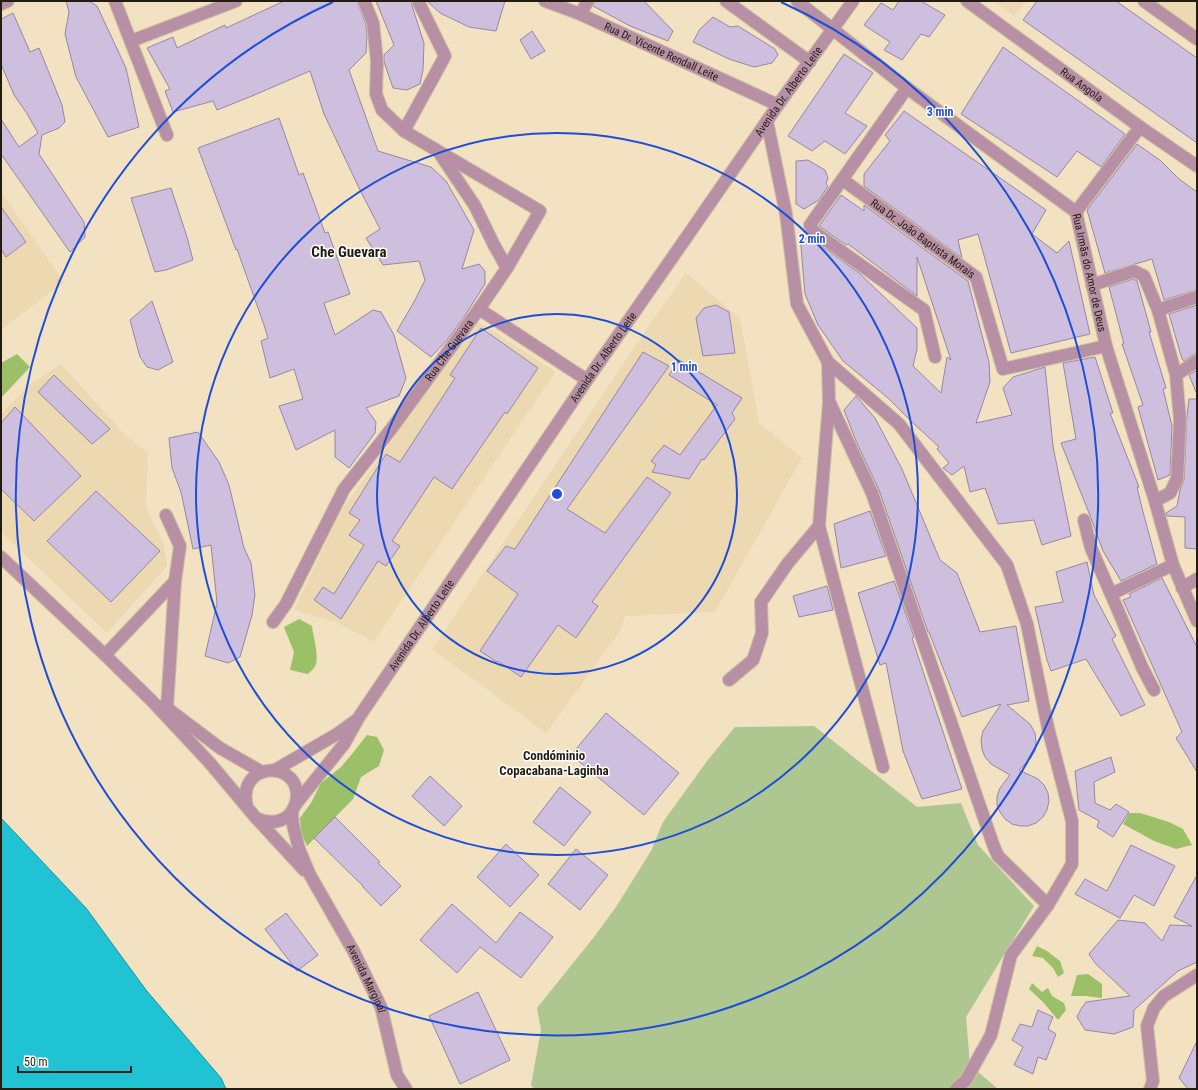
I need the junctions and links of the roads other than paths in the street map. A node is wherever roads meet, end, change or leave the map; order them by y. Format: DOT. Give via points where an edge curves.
graph roads {
  1 [pos="8,1"];
  2 [pos="116,1"];
  3 [pos="236,1"];
  4 [pos="364,1"];
  5 [pos="418,1"];
  6 [pos="545,1"];
  7 [pos="588,1"];
  8 [pos="726,1"];
  9 [pos="797,1"];
  10 [pos="853,1"];
  11 [pos="967,1"];
  12 [pos="1144,1"];
  13 [pos="1,4"];
  14 [pos="580,14"];
  15 [pos="833,29"];
  16 [pos="1197,39"];
  17 [pos="131,41"];
  18 [pos="810,62"];
  19 [pos="907,88"];
  20 [pos="778,105"];
  21 [pos="767,121"];
  22 [pos="1140,127"];
  23 [pos="404,131"];
  24 [pos="167,135"];
  25 [pos="438,152"];
  26 [pos="1197,166"];
  27 [pos="843,180"];
  28 [pos="1076,212"];
  29 [pos="507,268"];
  30 [pos="1092,285"];
  31 [pos="1197,297"];
  32 [pos="479,309"];
  33 [pos="1158,310"];
  34 [pos="1106,346"];
  35 [pos="935,357"];
  36 [pos="1197,361"];
  37 [pos="828,362"];
  38 [pos="1176,375"];
  39 [pos="587,380"];
  40 [pos="829,401"];
  41 [pos="1155,501"];
  42 [pos="166,515"];
  43 [pos="1084,520"];
  44 [pos="819,526"];
  45 [pos="1,557"];
  46 [pos="1173,565"];
  47 [pos="1197,579"];
  48 [pos="175,581"];
  49 [pos="1182,588"];
  50 [pos="1110,594"];
  51 [pos="1197,621"];
  52 [pos="273,622"];
  53 [pos="105,655"];
  54 [pos="729,680"];
  55 [pos="1154,690"];
  56 [pos="152,701"];
  57 [pos="167,708"];
  58 [pos="359,718"];
  59 [pos="883,767"];
  60 [pos="275,770"];
  61 [pos="262,772"];
  62 [pos="247,806"];
  63 [pos="293,809"];
  64 [pos="256,818"];
  65 [pos="310,876"];
  66 [pos="1048,905"];
  67 [pos="1197,975"];
  68 [pos="406,1089"];
  69 [pos="956,1089"];
  70 [pos="1150,1089"];
  1 -- 13 [label="street"];
  2 -- 17 [label="street"];
  3 -- 17 [label="street"];
  4 -- 23 [label="street, Rua Che Guevara" via="373,23 377,61 376,94 382,110"];
  5 -- 23 [label="street" via="445,56"];
  6 -- 14 [label="street, Rua Dr. Vicente Rendall Leite"];
  7 -- 14 [label="street"];
  8 -- 18 [label="street"];
  9 -- 15 [label="street, Rua Irmãs do Amor de Deus"];
  10 -- 15 [label="street, Avenida Dr. Alberto Leite"];
  11 -- 22 [label="street, Rua Angola"];
  12 -- 16 [label="street"];
  14 -- 20 [label="street, Rua Dr. Vicente Rendall Leite"];
  15 -- 18 [label="street, Avenida Dr. Alberto Leite"];
  15 -- 19 [label="street, Rua Irmãs do Amor de Deus"];
  17 -- 24 [label="street"];
  18 -- 20 [label="street, Avenida Dr. Alberto Leite"];
  19 -- 27 [label="street"];
  19 -- 28 [label="street, Rua Irmãs do Amor de Deus"];
  20 -- 21 [label="street, Avenida Dr. Alberto Leite"];
  21 -- 37 [label="street" via="786,214 797,304"];
  21 -- 39 [label="street, Avenida Dr. Alberto Leite"];
  22 -- 26 [label="street, Rua Angola"];
  22 -- 28 [label="street"];
  23 -- 25 [label="street, Rua Che Guevara"];
  25 -- 29 [label="street" via="474,206"];
  25 -- 29 [label="street, Rua Che Guevara" via="540,211"];
  27 -- 34 [label="street, Rua Dr. João Baptista Morais" via="976,277 1003,369"];
  27 -- 35 [label="street" via="810,225 813,231 924,310"];
  28 -- 30 [label="street, Rua Irmãs do Amor de Deus"];
  29 -- 32 [label="street, Rua Che Guevara"];
  30 -- 33 [label="street" via="1134,271 1144,276"];
  30 -- 34 [label="street, Rua Irmãs do Amor de Deus"];
  31 -- 33 [label="street"];
  32 -- 39 [label="street"];
  32 -- 52 [label="street, Rua Che Guevara" via="344,489 286,604"];
  33 -- 38 [label="street"];
  34 -- 41 [label="street, Rua Irmãs do Amor de Deus"];
  36 -- 38 [label="street"];
  37 -- 40 [label="street"];
  37 -- 66 [label="street" via="899,424 1007,565 1027,624 1048,728 1072,822 1072,864"];
  38 -- 41 [label="street" via="1180,420 1177,479 1170,493"];
  39 -- 58 [label="street, Avenida Dr. Alberto Leite"];
  40 -- 44 [label="street"];
  40 -- 66 [label="street" via="872,493 994,847 998,856"];
  41 -- 46 [label="street, Rua Irmãs do Amor de Deus"];
  42 -- 48 [label="street" via="180,546"];
  43 -- 50 [label="street" via="1091,548"];
  44 -- 54 [label="street" via="788,563 761,602 762,633 752,660"];
  44 -- 59 [label="street"];
  45 -- 53 [label="street"];
  46 -- 49 [label="street, Rua Irmãs do Amor de Deus"];
  46 -- 50 [label="street"];
  47 -- 49 [label="street"];
  48 -- 53 [label="street"];
  48 -- 57 [label="street"];
  49 -- 51 [label="street, Rua Irmãs do Amor de Deus"];
  50 -- 55 [label="street"];
  53 -- 56 [label="street"];
  56 -- 57 [label="street"];
  56 -- 62 [label="street"];
  57 -- 61 [label="street" via="220,748"];
  58 -- 60 [label="street, Avenida Dr. Alberto Leite" via="337,734"];
  58 -- 63 [label="street, Avenida Dr. Alberto Leite" via="344,744"];
  60 -- 61 [label="street"];
  60 -- 63 [label="street" via="289,777 294,783 297,798"];
  61 -- 62 [label="street" via="249,782 245,798"];
  62 -- 64 [label="street"];
  63 -- 64 [label="street" via="286,818 279,821 263,821"];
  63 -- 65 [label="street, Avenida Marginal" via="293,824 299,849"];
  64 -- 65 [label="street, Avenida Marginal"];
  65 -- 68 [label="street, Avenida Marginal" via="354,952 381,1008 397,1075"];
  66 -- 69 [label="street" via="1011,955 991,1035 966,1080"];
  67 -- 70 [label="street" via="1164,996 1154,1008 1148,1026 1153,1081"];
}
